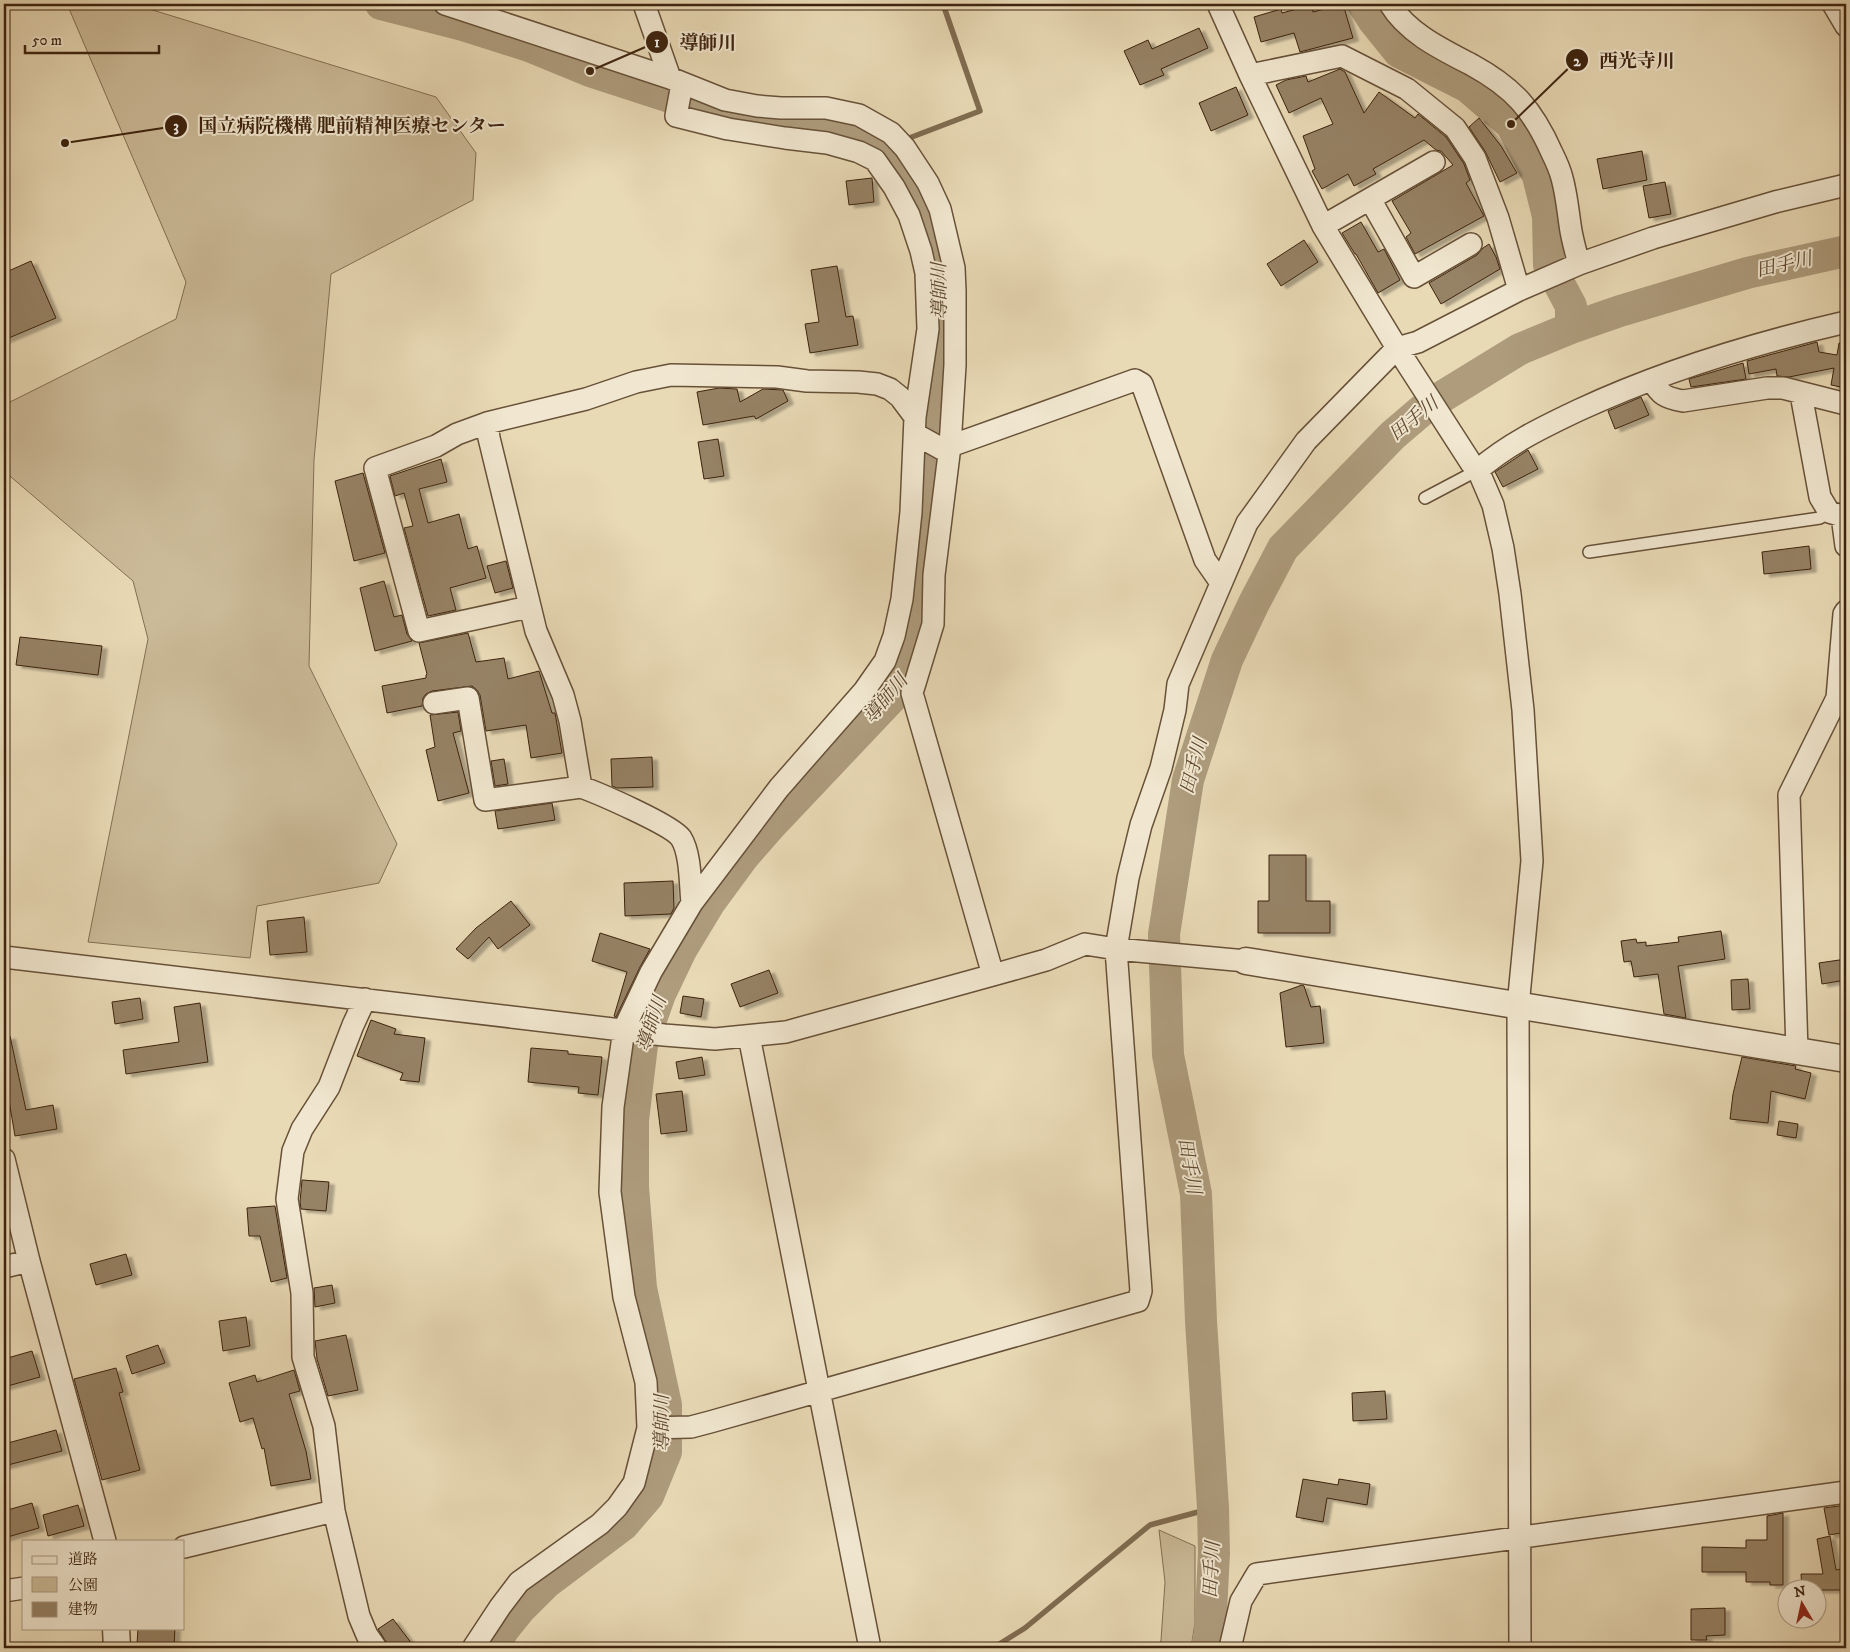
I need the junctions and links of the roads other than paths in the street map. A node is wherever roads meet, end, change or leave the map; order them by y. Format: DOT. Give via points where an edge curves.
graph roads {
  1 [pos="446,4"];
  2 [pos="644,4"];
  3 [pos="1218,4"];
  4 [pos="1390,4"];
  5 [pos="1833,4"];
  6 [pos="1846,26"];
  7 [pos="1250,75"];
  8 [pos="676,81"];
  9 [pos="1434,162"];
  10 [pos="1846,185"];
  11 [pos="1370,199"];
  12 [pos="1323,226"];
  13 [pos="1471,244"];
  14 [pos="1578,264"];
  15 [pos="1528,286"];
  16 [pos="1846,322"];
  17 [pos="1400,353"];
  18 [pos="1652,380"];
  19 [pos="1801,394"];
  20 [pos="1846,404"];
  21 [pos="488,423"];
  22 [pos="915,425"];
  23 [pos="946,448"];
  24 [pos="1475,467"];
  25 [pos="1425,498"];
  26 [pos="1829,512"];
  27 [pos="1846,546"];
  28 [pos="1589,552"];
  29 [pos="1221,583"];
  30 [pos="529,607"];
  31 [pos="1846,611"];
  32 [pos="434,703"];
  33 [pos="580,787"];
  34 [pos="692,903"];
  35 [pos="1116,949"];
  36 [pos="4,957"];
  37 [pos="1246,961"];
  38 [pos="993,975"];
  39 [pos="365,999"];
  40 [pos="1518,1006"];
  41 [pos="624,1029"];
  42 [pos="749,1036"];
  43 [pos="1797,1051"];
  44 [pos="1846,1058"];
  45 [pos="4,1160"];
  46 [pos="29,1261"];
  47 [pos="4,1267"];
  48 [pos="820,1390"];
  49 [pos="648,1428"];
  50 [pos="1846,1492"];
  51 [pos="334,1511"];
  52 [pos="1519,1538"];
  53 [pos="105,1540"];
  54 [pos="185,1547"];
  55 [pos="22,1588"];
  56 [pos="4,1592"];
  57 [pos="116,1630"];
  58 [pos="117,1648"];
  59 [pos="376,1648"];
  60 [pos="473,1648"];
  61 [pos="870,1648"];
  62 [pos="1230,1648"];
  63 [pos="1520,1648"];
  1 -- 8 [label="street"];
  2 -- 8 [label="street"];
  3 -- 7 [label="street"];
  4 -- 14 [label="street" via="1421,35 1494,78 1530,111 1562,176"];
  5 -- 6 [label="street"];
  7 -- 12 [label="street"];
  7 -- 15 [label="street" via="1342,56 1407,89 1455,128 1475,158"];
  8 -- 22 [label="street" via="676,116 728,129 827,143 859,152 875,160 894,187 909,215 926,273 928,328"];
  8 -- 23 [label="street" via="725,100 757,106 826,108 859,115 898,140 928,183 940,209 954,268 955,365"];
  9 -- 11 [label="street"];
  10 -- 14 [label="street" via="1775,202"];
  11 -- 12 [label="street"];
  11 -- 13 [label="street" via="1414,277"];
  12 -- 17 [label="street"];
  14 -- 15 [label="street"];
  15 -- 17 [label="street"];
  16 -- 18 [label="street" via="1770,340"];
  17 -- 24 [label="street"];
  17 -- 29 [label="street" via="1306,441 1246,523"];
  18 -- 19 [label="street" via="1658,391 1669,399 1683,402 1767,388 1783,388"];
  18 -- 24 [label="street" via="1620,391 1539,429"];
  19 -- 20 [label="street"];
  19 -- 26 [label="street" via="1820,497"];
  21 -- 22 [label="street" via="671,375 777,377 877,384 900,397"];
  21 -- 30 [label="street"];
  21 -- 30 [label="street" via="375,468 418,631"];
  22 -- 23 [label="street"];
  22 -- 34 [label="street" via="902,599 894,636 884,661 864,691 780,788"];
  23 -- 29 [label="street" via="1135,380 1142,384 1205,560"];
  23 -- 38 [label="street" via="934,576 934,624 912,693"];
  24 -- 25 [label="lane"];
  24 -- 40 [label="street" via="1493,505 1503,548 1516,632 1523,710 1532,861"];
  26 -- 27 [label="street" via="1842,516"];
  26 -- 28 [label="lane" via="1820,518"];
  29 -- 35 [label="street" via="1178,684 1161,768 1128,878"];
  30 -- 33 [label="street" via="563,695"];
  31 -- 43 [label="street" via="1837,698 1790,795"];
  32 -- 33 [label="street" via="468,698 485,800"];
  33 -- 34 [label="street" via="669,828 680,837 687,852"];
  34 -- 41 [label="street" via="651,972"];
  35 -- 37 [label="street"];
  35 -- 38 [label="street" via="1086,944 1046,960"];
  35 -- 48 [label="street" via="1141,1291 1138,1301"];
  36 -- 39 [label="street"];
  37 -- 40 [label="street"];
  38 -- 42 [label="street" via="786,1032"];
  39 -- 41 [label="street"];
  39 -- 51 [label="street" via="330,1087 302,1130 293,1151 287,1199 302,1293 303,1357 324,1426"];
  40 -- 43 [label="street"];
  40 -- 52 [label="street"];
  41 -- 42 [label="street" via="715,1039"];
  41 -- 49 [label="street" via="613,1107 610,1192 624,1297 646,1382"];
  42 -- 48 [label="street"];
  43 -- 44 [label="street"];
  45 -- 46 [label="street"];
  46 -- 47 [label="street"];
  46 -- 53 [label="street"];
  48 -- 49 [label="street" via="691,1427"];
  48 -- 61 [label="street"];
  49 -- 60 [label="street" via="634,1483 617,1507 600,1524 519,1582"];
  50 -- 52 [label="street"];
  51 -- 54 [label="street"];
  51 -- 59 [label="street" via="359,1616"];
  52 -- 62 [label="street" via="1257,1574 1241,1601"];
  52 -- 63 [label="street"];
  55 -- 56 [label="street"];
  57 -- 58 [label="street"];
}
